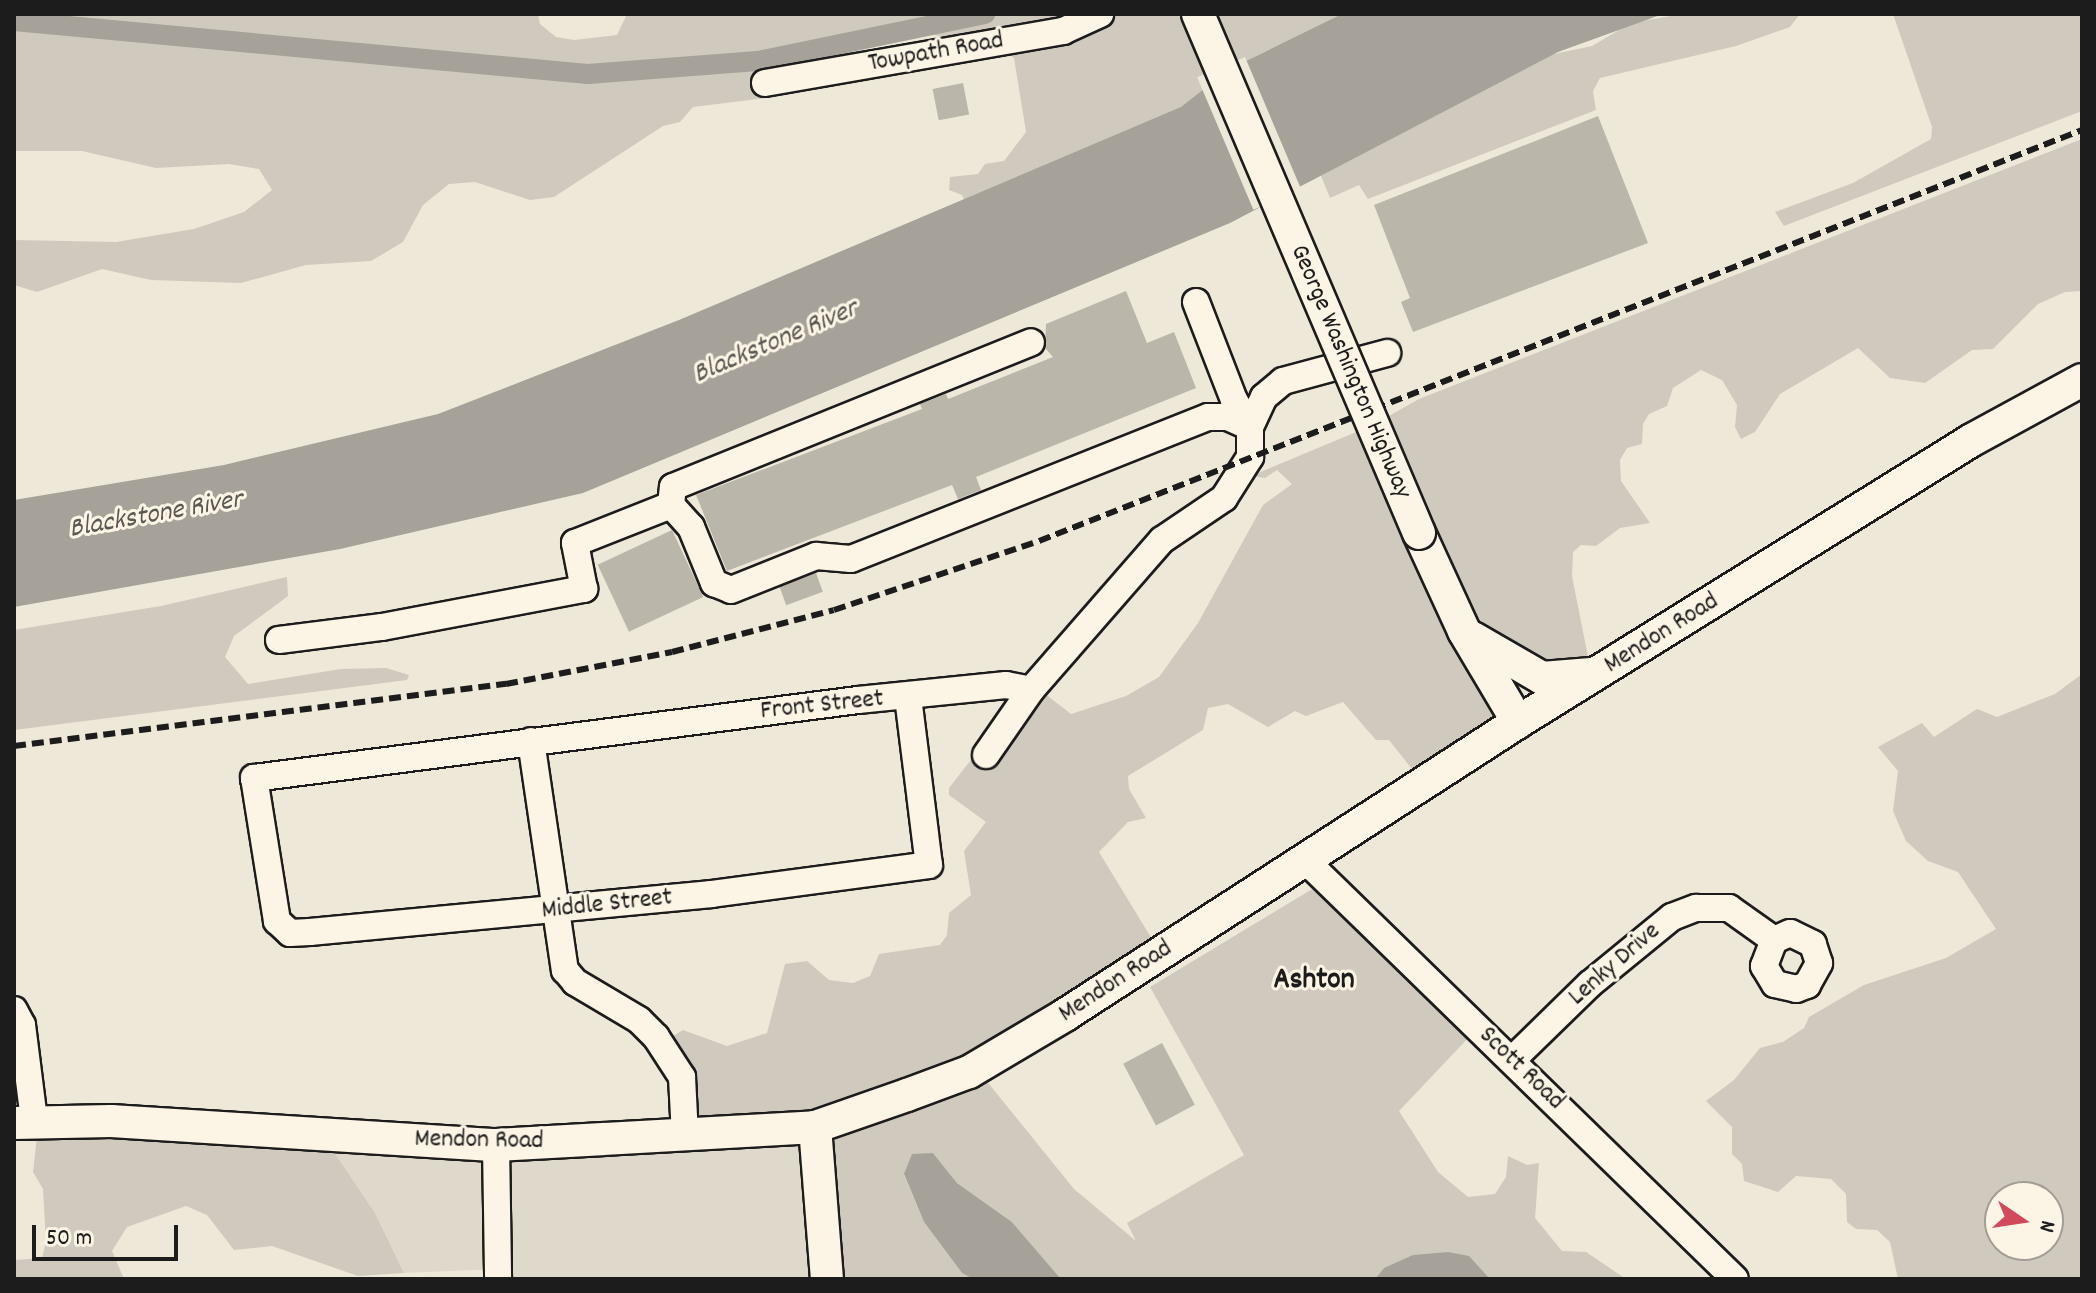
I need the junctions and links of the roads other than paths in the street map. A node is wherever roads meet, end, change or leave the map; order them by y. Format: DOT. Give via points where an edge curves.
graph roads {
  1 [pos="1100,14"];
  2 [pos="1198,14"];
  3 [pos="765,83"];
  4 [pos="1196,302"];
  5 [pos="1031,342"];
  6 [pos="1387,353"];
  7 [pos="2082,380"];
  8 [pos="1250,427"];
  9 [pos="671,505"];
  10 [pos="1464,631"];
  11 [pos="279,640"];
  12 [pos="1609,668"];
  13 [pos="1031,690"];
  14 [pos="908,697"];
  15 [pos="1518,722"];
  16 [pos="531,741"];
  17 [pos="986,755"];
  18 [pos="1305,860"];
  19 [pos="558,910"];
  20 [pos="285,930"];
  21 [pos="1774,940"];
  22 [pos="14,1010"];
  23 [pos="1512,1060"];
  24 [pos="24,1122"];
  25 [pos="815,1127"];
  26 [pos="685,1137"];
  27 [pos="496,1145"];
  28 [pos="498,1279"];
  29 [pos="827,1279"];
  30 [pos="1735,1279"];
  1 -- 3 [label="street, Towpath Road" via="1063,31"];
  2 -- 10 [label="main road, George Washington Highway, bridge"];
  4 -- 8 [label="street"];
  5 -- 9 [label="street" via="673,487"];
  6 -- 8 [label="street" via="1283,381 1264,397"];
  7 -- 12 [label="main road, Mendon Road" via="1972,440"];
  8 -- 9 [label="street" via="1228,417 1208,417 851,559 816,556 731,590 714,583 691,527"];
  8 -- 13 [label="street" via="1250,457 1224,498 1162,540"];
  9 -- 11 [label="street" via="575,543 584,589 382,627"];
  10 -- 12 [label="main road" via="1508,663 1542,678 1572,678"];
  10 -- 15 [label="main road, George Washington Highway"];
  12 -- 15 [label="main road, Mendon Road"];
  13 -- 14 [label="street, Front Street" via="1006,685"];
  13 -- 17 [label="street"];
  14 -- 16 [label="street, Front Street"];
  14 -- 19 [label="street, Middle Street" via="929,865"];
  15 -- 18 [label="main road, Mendon Road"];
  16 -- 19 [label="street"];
  16 -- 20 [label="street, Front Street" via="254,778 274,907"];
  18 -- 23 [label="street, Scott Road"];
  18 -- 25 [label="main road, Mendon Road" via="969,1072"];
  19 -- 20 [label="street, Middle Street"];
  19 -- 26 [label="street" via="565,970 575,982 639,1020 682,1077"];
  21 -- 23 [label="street, Lenky Drive" via="1729,908 1696,908 1672,917 1590,984"];
  22 -- 24 [label="street" via="22,1025"];
  23 -- 30 [label="street, Scott Road"];
  24 -- 27 [label="main road, Mendon Road"];
  25 -- 26 [label="main road, Mendon Road"];
  25 -- 29 [label="main road"];
  26 -- 27 [label="main road, Mendon Road"];
  27 -- 28 [label="street"];
}
